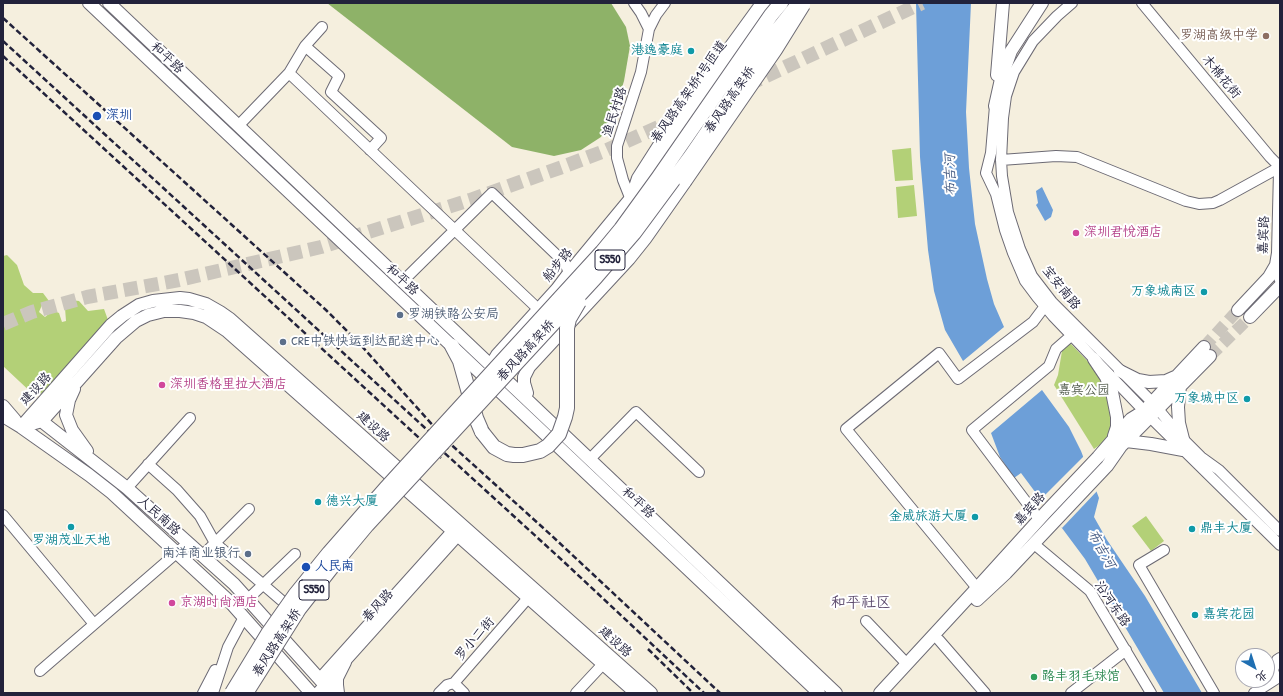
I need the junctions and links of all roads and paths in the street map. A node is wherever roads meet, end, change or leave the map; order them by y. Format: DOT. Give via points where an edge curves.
graph roads {
  1 [pos="89,3"];
  2 [pos="634,3"];
  3 [pos="665,3"];
  4 [pos="761,3"];
  5 [pos="770,3"];
  6 [pos="781,3"];
  7 [pos="799,3"];
  8 [pos="805,3"];
  9 [pos="1003,3"];
  10 [pos="1042,3"];
  11 [pos="1072,3"];
  12 [pos="1142,3"];
  13 [pos="112,5"];
  14 [pos="322,27"];
  15 [pos="649,29"];
  16 [pos="305,46"];
  17 [pos="289,72"];
  18 [pos="995,106"];
  19 [pos="238,126"];
  20 [pos="370,150"];
  21 [pos="1001,160"];
  22 [pos="1280,167"];
  23 [pos="1280,171"];
  24 [pos="631,198"];
  25 [pos="657,221"];
  26 [pos="455,230"];
  27 [pos="618,270"];
  28 [pos="1277,271"];
  29 [pos="569,273"];
  30 [pos="596,277"];
  31 [pos="403,282"];
  32 [pos="1280,286"];
  33 [pos="557,289"];
  34 [pos="1280,296"];
  35 [pos="534,305"];
  36 [pos="1045,306"];
  37 [pos="1238,310"];
  38 [pos="580,311"];
  39 [pos="517,333"];
  40 [pos="1072,335"];
  41 [pos="452,346"];
  42 [pos="504,347"];
  43 [pos="475,350"];
  44 [pos="1207,351"];
  45 [pos="539,355"];
  46 [pos="1094,359"];
  47 [pos="491,365"];
  48 [pos="1120,371"];
  49 [pos="78,379"];
  50 [pos="1178,381"];
  51 [pos="492,384"];
  52 [pos="527,393"];
  53 [pos="3,406"];
  54 [pos="536,408"];
  55 [pos="1151,410"];
  56 [pos="32,414"];
  57 [pos="3,416"];
  58 [pos="190,418"];
  59 [pos="42,421"];
  60 [pos="21,427"];
  61 [pos="1113,439"];
  62 [pos="1126,441"];
  63 [pos="1183,445"];
  64 [pos="590,459"];
  65 [pos="96,464"];
  66 [pos="148,464"];
  67 [pos="699,472"];
  68 [pos="127,488"];
  69 [pos="249,509"];
  70 [pos="3,515"];
  71 [pos="1043,515"];
  72 [pos="1280,531"];
  73 [pos="455,533"];
  74 [pos="188,543"];
  75 [pos="215,543"];
  76 [pos="1034,544"];
  77 [pos="1280,545"];
  78 [pos="1164,550"];
  79 [pos="178,552"];
  80 [pos="295,554"];
  81 [pos="202,556"];
  82 [pos="263,585"];
  83 [pos="977,588"];
  84 [pos="528,598"];
  85 [pos="248,599"];
  86 [pos="280,600"];
  87 [pos="244,617"];
  88 [pos="866,621"];
  89 [pos="94,624"];
  90 [pos="939,640"];
  91 [pos="228,647"];
  92 [pos="1126,650"];
  93 [pos="257,651"];
  94 [pos="1280,658"];
  95 [pos="345,662"];
  96 [pos="603,664"];
  97 [pos="907,664"];
  98 [pos="262,665"];
  99 [pos="40,671"];
  100 [pos="454,683"];
  101 [pos="323,687"];
  102 [pos="203,693"];
  103 [pos="213,693"];
  104 [pos="225,693"];
  105 [pos="232,693"];
  106 [pos="246,693"];
  107 [pos="249,693"];
  108 [pos="311,693"];
  109 [pos="338,693"];
  110 [pos="439,693"];
  111 [pos="464,693"];
  112 [pos="576,693"];
  113 [pos="636,693"];
  114 [pos="651,693"];
  115 [pos="819,693"];
  116 [pos="836,693"];
  117 [pos="880,693"];
  118 [pos="891,693"];
  119 [pos="985,693"];
  120 [pos="1071,693"];
  121 [pos="1151,693"];
  122 [pos="1214,693"];
  123 [pos="1254,693"];
  1 -- 41 [label="main road, 和平路"];
  2 -- 15 [label="street"];
  3 -- 15 [label="street, 渔民村路"];
  4 -- 24 [label="street" via="660,142 637,178"];
  5 -- 24 [label="main road, 春风路高架桥1号匝道"];
  6 -- 93 [label="highway, 春风路高架桥 / S550, bridge" via="612,240 343,537 296,595"];
  7 -- 30 [label="highway, 春风路高架桥 / S550, bridge" via="775,33 658,202"];
  8 -- 25 [label="main road, bridge" via="776,50"];
  9 -- 18 [label="main road"];
  10 -- 18 [label="main road" via="1011,51 1000,79"];
  11 -- 21 [label="street, 宝安南路" via="1033,41 1014,72 1004,109"];
  12 -- 22 [label="street, 木棉花街"];
  13 -- 19 [label="main road, 和平路"];
  14 -- 16 [label="street"];
  15 -- 24 [label="street, 渔民村路" via="641,72 617,146 617,158"];
  16 -- 17 [label="street"];
  16 -- 20 [label="street" via="339,76 331,92 381,138"];
  17 -- 19 [label="street"];
  17 -- 20 [label="street"];
  18 -- 36 [label="street, 宝安南路" via="991,153 986,173 996,194 1004,230 1017,264"];
  19 -- 31 [label="main road, 和平路"];
  20 -- 26 [label="street"];
  21 -- 22 [label="street" via="1078,157 1186,201 1200,204 1220,200"];
  21 -- 48 [label="street, 宝安南路" via="1006,202 1013,229 1032,276 1052,302"];
  23 -- 28 [label="main road, 嘉宾路"];
  24 -- 25 [label="street, 渔民村路"];
  24 -- 29 [label="main road, 船步路"];
  25 -- 27 [label="main road"];
  26 -- 29 [label="street" via="492,193 565,263"];
  26 -- 31 [label="street"];
  26 -- 35 [label="street"];
  27 -- 38 [label="main road"];
  27 -- 52 [label="main road" via="575,328 529,379"];
  28 -- 37 [label="main road, 嘉宾路"];
  29 -- 33 [label="main road, 船步路"];
  29 -- 35 [label="main road"];
  30 -- 41 [label="highway, bridge" via="569,319 567,408 564,422 559,434 540,451 523,456 507,454 494,446 482,432 460,361"];
  30 -- 98 [label="highway, 春风路高架桥 / S550, bridge" via="367,525 299,609"];
  31 -- 43 [label="main road, 和平路"];
  32 -- 34 [label="main road" via="1254,313 1267,301"];
  33 -- 38 [label="main road" via="566,285 577,289 583,299"];
  33 -- 39 [label="main road, 船步路"];
  35 -- 43 [label="main road" via="493,348 484,352"];
  36 -- 40 [label="street, 宝安南路"];
  36 -- 83 [label="street" via="1033,322 958,379 939,353 846,430"];
  38 -- 45 [label="main road"];
  39 -- 42 [label="main road, 船步路"];
  39 -- 45 [label="main road" via="512,347 517,356 526,360"];
  40 -- 46 [label="street, 宝安南路"];
  40 -- 71 [label="street" via="1056,350 1049,366 972,430"];
  41 -- 51 [label="main road, 和平路"];
  42 -- 43 [label="main road" via="492,354"];
  42 -- 47 [label="main road, 船步路"];
  43 -- 47 [label="main road, 和平路"];
  44 -- 50 [label="main road, 嘉宾路"];
  45 -- 52 [label="main road" via="526,372 524,383"];
  46 -- 55 [label="street, 宝安南路"];
  46 -- 61 [label="main road" via="1108,380 1112,392 1117,420"];
  47 -- 51 [label="main road"];
  47 -- 54 [label="main road, 和平路"];
  48 -- 50 [label="main road" via="1138,380 1149,382"];
  48 -- 55 [label="street, 宝安南路"];
  49 -- 59 [label="main road, 建设路"];
  49 -- 65 [label="main road" via="66,415 72,430"];
  49 -- 73 [label="main road, 建设路" via="116,338 136,321 148,315 180,311 206,317 227,331"];
  50 -- 55 [label="main road, 嘉宾路"];
  50 -- 63 [label="main road" via="1179,423"];
  51 -- 115 [label="main road, 和平路"];
  52 -- 54 [label="main road"];
  53 -- 60 [label="main road"];
  54 -- 64 [label="main road, 和平路"];
  55 -- 61 [label="main road, 嘉宾路" via="1131,419"];
  55 -- 62 [label="main road, 嘉宾路"];
  55 -- 63 [label="street, 宝安南路"];
  56 -- 59 [label="main road, 人民南路"];
  56 -- 60 [label="main road, 建设路"];
  56 -- 114 [label="main road, 建设路" via="111,325 132,310 153,300 169,298 189,299 206,304 230,319"];
  57 -- 60 [label="main road, 人民南路"];
  58 -- 66 [label="street"];
  59 -- 60 [label="main road, 建设路"];
  59 -- 65 [label="main road, 人民南路"];
  60 -- 79 [label="main road, 人民南路" via="89,474"];
  61 -- 71 [label="main road, 嘉宾路"];
  62 -- 63 [label="main road"];
  62 -- 76 [label="main road, 嘉宾路" via="1107,466"];
  63 -- 72 [label="street, 宝安南路" via="1219,470"];
  63 -- 77 [label="street, 宝安南路"];
  64 -- 67 [label="street" via="636,412"];
  64 -- 116 [label="main road, 和平路"];
  65 -- 68 [label="main road, 人民南路"];
  66 -- 68 [label="street"];
  66 -- 75 [label="street" via="177,490 200,516"];
  68 -- 74 [label="main road, 人民南路"];
  69 -- 75 [label="street"];
  70 -- 89 [label="street"];
  71 -- 83 [label="main road, 嘉宾路"];
  73 -- 84 [label="main road, 建设路"];
  73 -- 95 [label="street, 春风路"];
  73 -- 101 [label="street, 春风路"];
  74 -- 79 [label="street"];
  74 -- 81 [label="main road, 人民南路"];
  75 -- 81 [label="street"];
  75 -- 82 [label="street"];
  76 -- 90 [label="main road, 嘉宾路"];
  76 -- 92 [label="street, 沿河东路" via="1090,590"];
  78 -- 122 [label="street" via="1139,565"];
  79 -- 87 [label="main road, 人民南路"];
  79 -- 89 [label="street"];
  80 -- 82 [label="street"];
  81 -- 85 [label="main road, 人民南路"];
  82 -- 85 [label="street"];
  82 -- 86 [label="street"];
  83 -- 97 [label="main road, 嘉宾路"];
  84 -- 96 [label="main road, 建设路"];
  84 -- 100 [label="street, 罗小二街"];
  85 -- 101 [label="main road, 人民南路"];
  87 -- 91 [label="street"];
  87 -- 108 [label="main road, 人民南路"];
  88 -- 97 [label="street"];
  89 -- 99 [label="street"];
  90 -- 118 [label="main road, 嘉宾路"];
  90 -- 119 [label="street"];
  91 -- 102 [label="street"];
  91 -- 103 [label="street"];
  92 -- 120 [label="street"];
  92 -- 121 [label="street, 沿河东路"];
  93 -- 104 [label="highway, bridge"];
  93 -- 105 [label="highway, 春风路高架桥 / S550, bridge"];
  94 -- 123 [label="street" via="1273,670 1276,679"];
  95 -- 101 [label="street, 春风路"];
  95 -- 109 [label="main road" via="336,685"];
  96 -- 112 [label="street"];
  96 -- 113 [label="main road, 建设路"];
  97 -- 117 [label="main road, 嘉宾路"];
  98 -- 106 [label="highway, 春风路高架桥 / S550, bridge"];
  98 -- 107 [label="highway, bridge"];
  100 -- 110 [label="street, 罗小二街" via="447,685"];
  100 -- 111 [label="street"];
}
